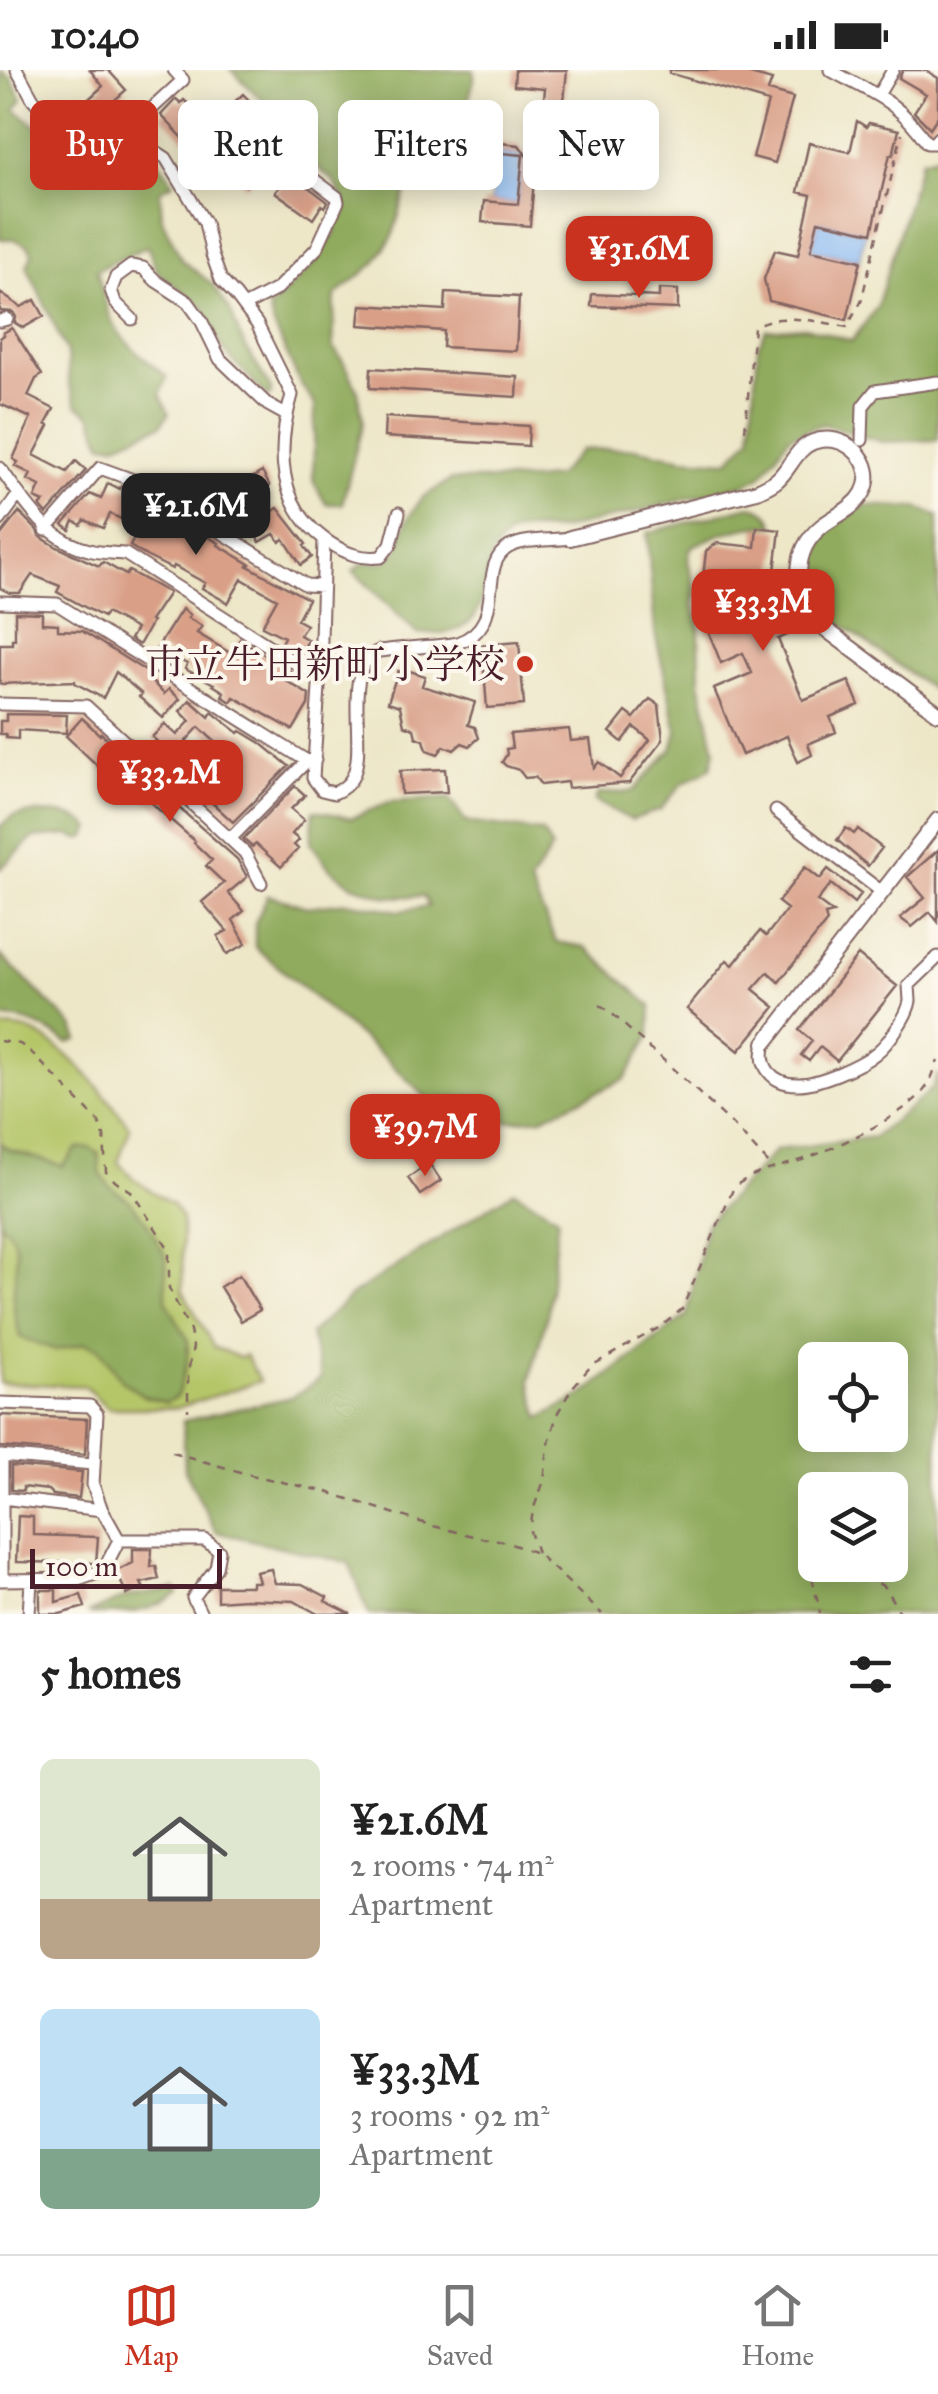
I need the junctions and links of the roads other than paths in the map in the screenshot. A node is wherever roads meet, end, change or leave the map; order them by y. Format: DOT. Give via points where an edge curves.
graph roads {
  1 [pos="17,70"];
  2 [pos="174,70"];
  3 [pos="830,70"];
  4 [pos="893,70"];
  5 [pos="878,96"];
  6 [pos="33,100"];
  7 [pos="158,103"];
  8 [pos="938,138"];
  9 [pos="158,153"];
  10 [pos="318,183"];
  11 [pos="244,306"];
  12 [pos="132,319"];
  13 [pos="938,382"];
  14 [pos="286,415"];
  15 [pos="862,440"];
  16 [pos="0,468"];
  17 [pos="19,494"];
  18 [pos="399,513"];
  19 [pos="0,520"];
  20 [pos="46,530"];
  21 [pos="570,538"];
  22 [pos="324,539"];
  23 [pos="323,586"];
  24 [pos="0,602"];
  25 [pos="320,672"];
  26 [pos="0,704"];
  27 [pos="938,713"];
  28 [pos="311,760"];
  29 [pos="776,811"];
  30 [pos="938,820"];
  31 [pos="230,840"];
  32 [pos="261,883"];
  33 [pos="882,892"];
  34 [pos="938,957"];
  35 [pos="765,1043"];
  36 [pos="0,1403"];
  37 [pos="1,1456"];
  38 [pos="93,1464"];
  39 [pos="2,1498"];
  40 [pos="102,1510"];
  41 [pos="119,1540"];
  42 [pos="1,1580"];
  43 [pos="31,1581"];
  44 [pos="29,1614"];
  45 [pos="201,1614"];
  1 -- 6 [label="street"];
  2 -- 7 [label="street" via="183,80"];
  3 -- 5 [label="street"];
  4 -- 5 [label="street"];
  5 -- 8 [label="street" via="927,143"];
  9 -- 11 [label="street" via="205,223 221,280"];
  10 -- 11 [label="street" via="338,202 317,248 277,288"];
  11 -- 14 [label="street" via="292,394"];
  12 -- 14 [label="street" via="111,290 131,266 188,302 220,359"];
  13 -- 15 [label="street" via="875,391 863,406"];
  14 -- 22 [label="street" via="287,490"];
  16 -- 17 [label="street"];
  17 -- 19 [label="street"];
  17 -- 20 [label="street"];
  18 -- 22 [label="street" via="382,557 366,559"];
  20 -- 23 [label="street" via="100,468 144,484 306,585"];
  20 -- 25 [label="street" via="92,551 125,554"];
  21 -- 27 [label="street" via="757,492 814,441 851,446 866,464 864,491 810,540 799,589 816,622"];
  21 -- 28 [label="street" via="525,541 498,556 487,617 458,643 368,656 361,669 352,780 334,792 322,790"];
  22 -- 23 [label="street"];
  23 -- 25 [label="street"];
  24 -- 28 [label="street" via="57,604"];
  25 -- 28 [label="street"];
  26 -- 31 [label="street" via="86,706"];
  28 -- 31 [label="street"];
  29 -- 33 [label="street"];
  30 -- 33 [label="street"];
  31 -- 32 [label="street"];
  33 -- 35 [label="street"];
  34 -- 35 [label="street" via="909,986 903,1020 877,1053 838,1074 799,1084 780,1081 765,1068"];
  36 -- 38 [label="street" via="90,1406 97,1414"];
  37 -- 38 [label="street"];
  37 -- 39 [label="street"];
  38 -- 40 [label="street"];
  39 -- 40 [label="street"];
  39 -- 42 [label="street"];
  40 -- 41 [label="street"];
  41 -- 43 [label="street" via="103,1571"];
  41 -- 45 [label="street" via="205,1540 219,1551 216,1568 194,1598"];
  42 -- 43 [label="street"];
  43 -- 44 [label="street"];
}
